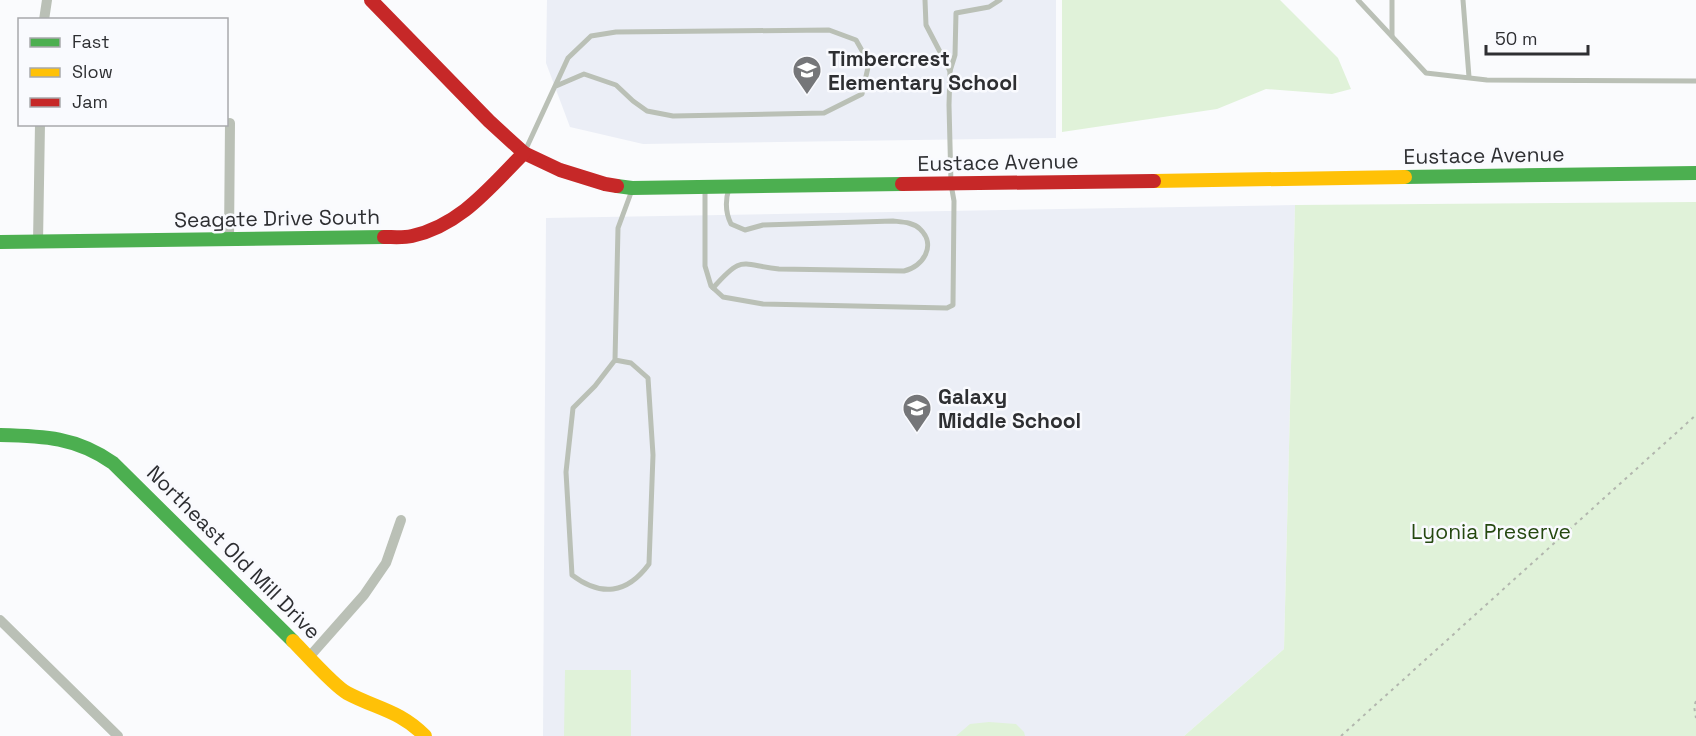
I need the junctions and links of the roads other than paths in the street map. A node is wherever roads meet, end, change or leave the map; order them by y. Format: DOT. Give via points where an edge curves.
graph roads {
  1 [pos="47,0"];
  2 [pos="371,0"];
  3 [pos="925,0"];
  4 [pos="1000,0"];
  5 [pos="1358,0"];
  6 [pos="1392,0"];
  7 [pos="1462,0"];
  8 [pos="44,18"];
  9 [pos="1392,36"];
  10 [pos="950,71"];
  11 [pos="1468,77"];
  12 [pos="1696,81"];
  13 [pos="556,87"];
  14 [pos="230,123"];
  15 [pos="40,126"];
  16 [pos="524,153"];
  17 [pos="1696,173"];
  18 [pos="951,184"];
  19 [pos="705,187"];
  20 [pos="730,187"];
  21 [pos="632,188"];
  22 [pos="229,240"];
  23 [pos="0,242"];
  24 [pos="38,242"];
  25 [pos="713,288"];
  26 [pos="615,360"];
  27 [pos="0,435"];
  28 [pos="401,520"];
  29 [pos="0,620"];
  30 [pos="310,656"];
  31 [pos="118,736"];
  32 [pos="425,736"];
  1 -- 8 [label="street"];
  2 -- 16 [label="street, Eustace Avenue"];
  3 -- 10 [label="lane" via="926,25"];
  4 -- 10 [label="lane" via="989,7 956,13 955,55"];
  5 -- 9 [label="lane"];
  6 -- 9 [label="lane"];
  7 -- 11 [label="lane"];
  9 -- 11 [label="lane" via="1426,73"];
  10 -- 18 [label="lane"];
  11 -- 12 [label="lane"];
  13 -- 13 [label="lane" via="584,74 616,85 647,111 673,116 825,113 862,94 869,63 856,40 829,30 616,32 591,36 568,57"];
  13 -- 16 [label="lane"];
  14 -- 22 [label="street"];
  15 -- 24 [label="street"];
  16 -- 21 [label="street, Eustace Avenue" via="560,170"];
  16 -- 22 [label="street, Seagate Drive South" via="442,227 410,237"];
  17 -- 18 [label="street, Eustace Avenue"];
  18 -- 20 [label="street, Eustace Avenue"];
  18 -- 25 [label="lane" via="954,299 947,308 763,304 723,297"];
  19 -- 20 [label="street, Eustace Avenue"];
  19 -- 21 [label="street, Eustace Avenue"];
  19 -- 25 [label="lane" via="705,266"];
  20 -- 25 [label="lane" via="727,216 731,224 745,230 763,225 893,221 913,224 922,230 926,253 923,261 904,271 779,269 746,262 732,267"];
  21 -- 26 [label="lane" via="618,228"];
  22 -- 24 [label="street, Seagate Drive South"];
  23 -- 24 [label="street, Seagate Drive South"];
  26 -- 26 [label="lane" via="573,408 566,472 572,575 585,585 610,591 639,578 649,564 653,455 648,378 631,363"];
  27 -- 30 [label="street, Northeast Old Mill Drive" via="60,437 97,451"];
  28 -- 30 [label="street" via="386,563 364,595"];
  29 -- 31 [label="street"];
  30 -- 32 [label="street, Northeast Old Mill Drive" via="345,692 396,713"];
}
